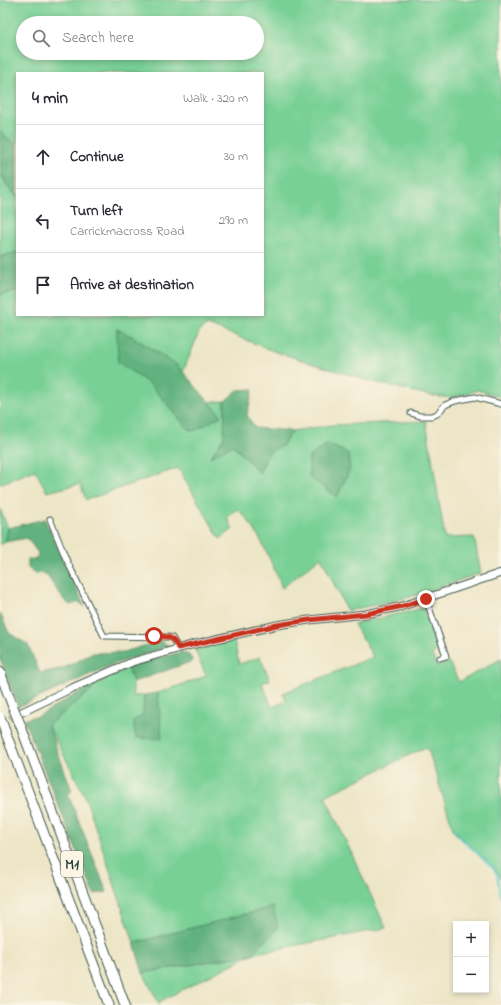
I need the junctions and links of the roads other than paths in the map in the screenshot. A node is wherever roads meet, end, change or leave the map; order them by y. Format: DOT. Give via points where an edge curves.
graph roads {
  1 [pos="501,404"];
  2 [pos="411,413"];
  3 [pos="50,520"];
  4 [pos="501,573"];
  5 [pos="426,599"];
  6 [pos="178,648"];
  7 [pos="440,658"];
  8 [pos="0,672"];
  9 [pos="17,710"];
  10 [pos="0,717"];
  11 [pos="109,1005"];
  12 [pos="125,1005"];
  1 -- 2 [label="street" via="475,397 450,403 432,416"];
  3 -- 6 [label="street" via="104,636 168,637 172,638"];
  4 -- 5 [label="main road"];
  5 -- 6 [label="main road" via="366,614 277,625"];
  5 -- 7 [label="street" via="446,656"];
  6 -- 9 [label="main road" via="132,662"];
  8 -- 9 [label="highway, M1"];
  9 -- 12 [label="highway, M1, bridge"];
  10 -- 11 [label="highway, M1, bridge"];
}
